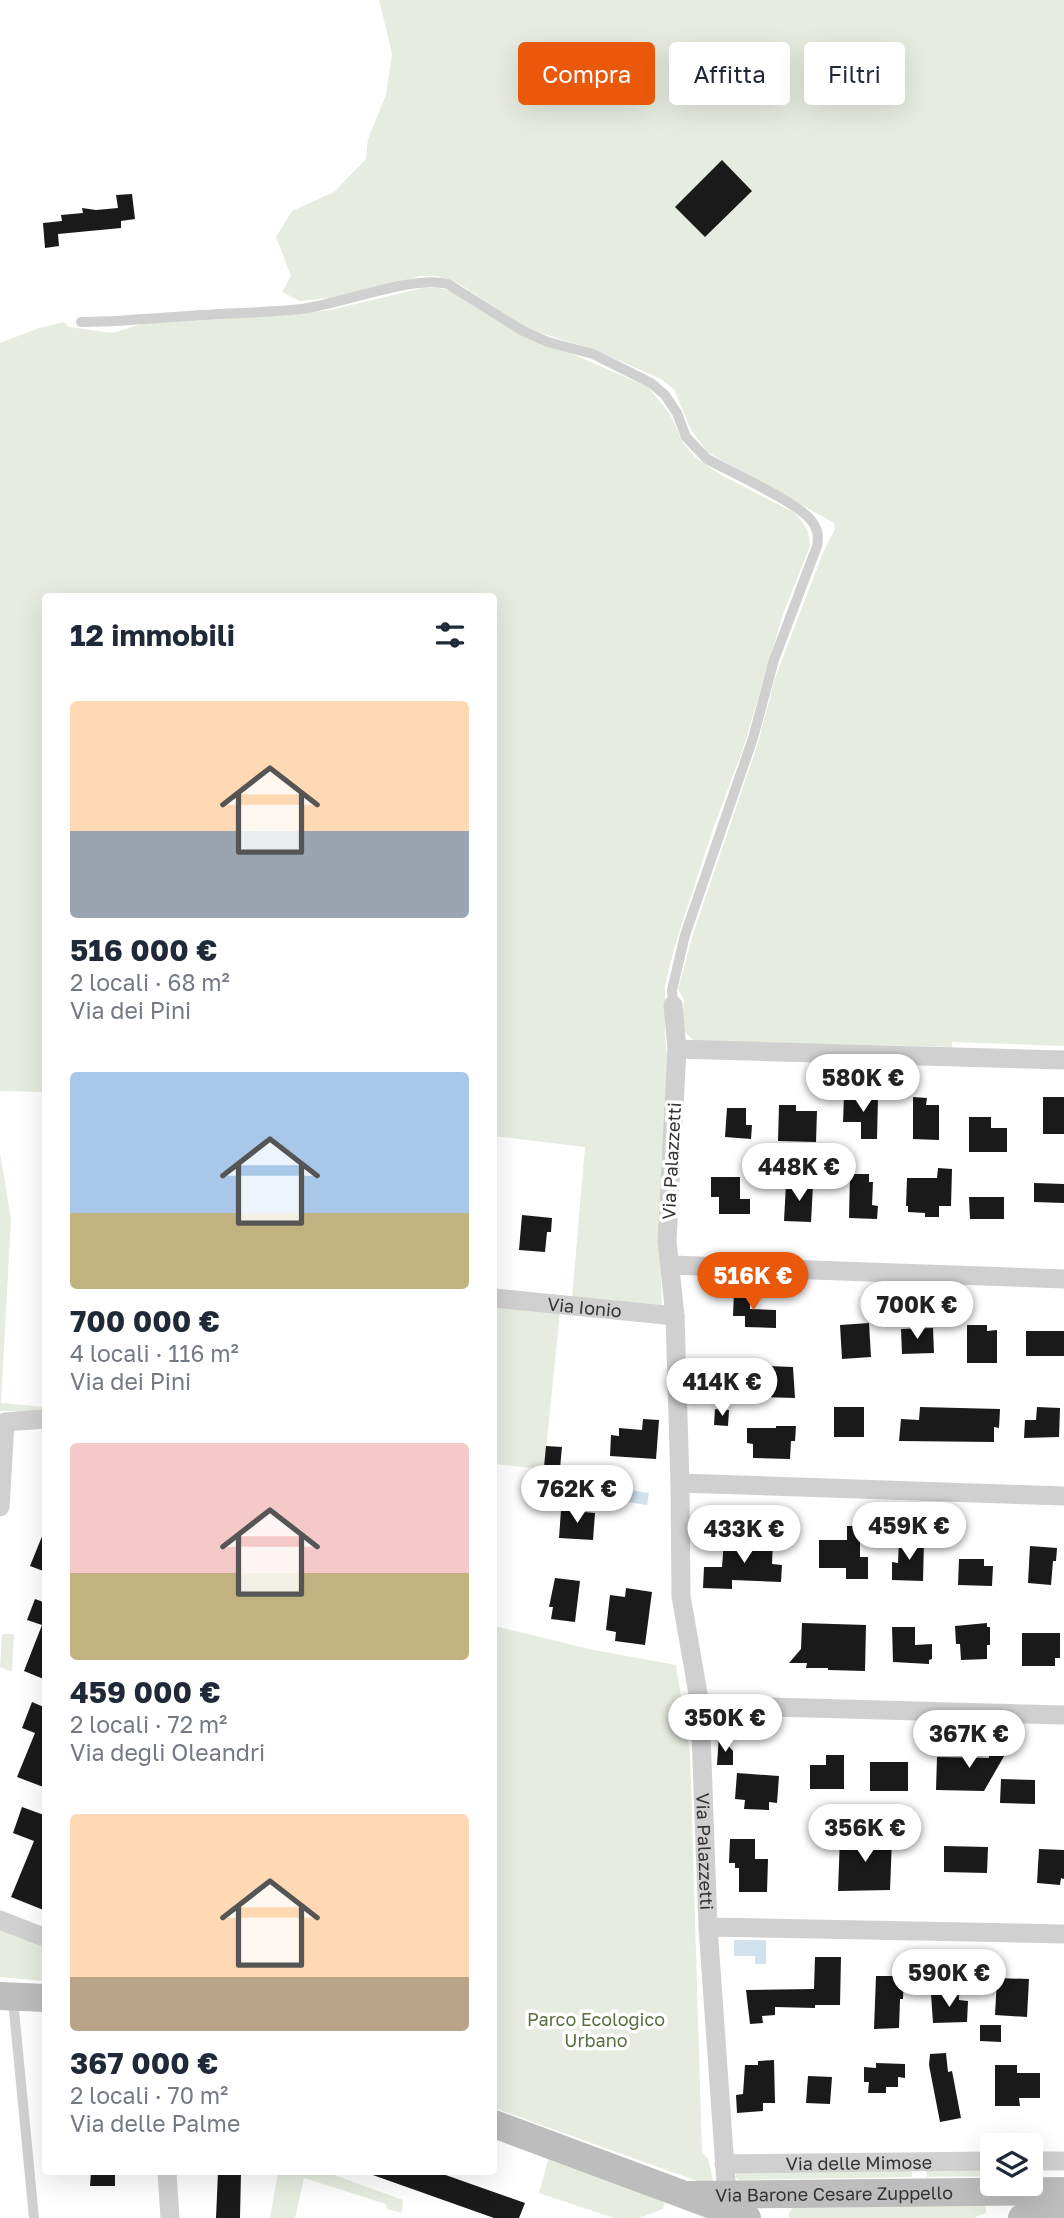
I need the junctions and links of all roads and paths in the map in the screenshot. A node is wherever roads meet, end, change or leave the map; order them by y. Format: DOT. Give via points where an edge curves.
graph roads {
  1 [pos="81,322"];
  2 [pos="673,1005"];
  3 [pos="677,1049"];
  4 [pos="1064,1060"];
  5 [pos="671,1265"];
  6 [pos="1064,1279"];
  7 [pos="497,1298"];
  8 [pos="675,1316"];
  9 [pos="42,1419"];
  10 [pos="680,1483"];
  11 [pos="1064,1496"];
  12 [pos="0,1507"];
  13 [pos="700,1705"];
  14 [pos="1064,1716"];
  15 [pos="0,1920"];
  16 [pos="708,1927"];
  17 [pos="1064,1934"];
  18 [pos="42,1936"];
  19 [pos="6,1996"];
  20 [pos="42,1998"];
  21 [pos="497,2125"];
  22 [pos="980,2161"];
  23 [pos="1043,2161"];
  24 [pos="1064,2161"];
  25 [pos="724,2164"];
  26 [pos="167,2175"];
  27 [pos="1064,2191"];
  28 [pos="689,2195"];
  29 [pos="726,2196"];
  30 [pos="1064,2206"];
  31 [pos="34,2218"];
  32 [pos="170,2218"];
  33 [pos="747,2218"];
  34 [pos="1022,2218"];
  1 -- 2 [label="lane" via="300,309 407,285 448,284 523,331 593,354 651,383 677,413 685,437 696,451 799,509 813,522 819,536 817,546 774,660 753,738 685,935 671,990"];
  2 -- 3 [label="street, Via Palazzetti"];
  3 -- 4 [label="street"];
  3 -- 5 [label="street, Via Palazzetti" via="667,1241"];
  5 -- 6 [label="street"];
  5 -- 8 [label="street, Via Palazzetti"];
  7 -- 8 [label="street, Via Ionio"];
  8 -- 10 [label="street, Via Palazzetti"];
  9 -- 12 [label="street" via="5,1422"];
  10 -- 11 [label="street"];
  10 -- 13 [label="street, Via Palazzetti" via="681,1596"];
  13 -- 14 [label="street"];
  13 -- 16 [label="street, Via Palazzetti"];
  15 -- 18 [label="street"];
  16 -- 17 [label="street"];
  16 -- 25 [label="street, Via Palazzetti"];
  19 -- 20 [label="main road"];
  19 -- 31 [label="lane"];
  21 -- 28 [label="main road, Via Barone Cesare Zuppello"];
  22 -- 25 [label="street, Via delle Mimose"];
  23 -- 24 [label="street"];
  25 -- 29 [label="street, Via Palazzetti"];
  26 -- 32 [label="street"];
  27 -- 29 [label="main road, Via Barone Cesare Zuppello"];
  28 -- 29 [label="main road, Via Barone Cesare Zuppello"];
  28 -- 33 [label="main road, Via Barone Cesare Zuppello"];
  30 -- 34 [label="main road"];
}
